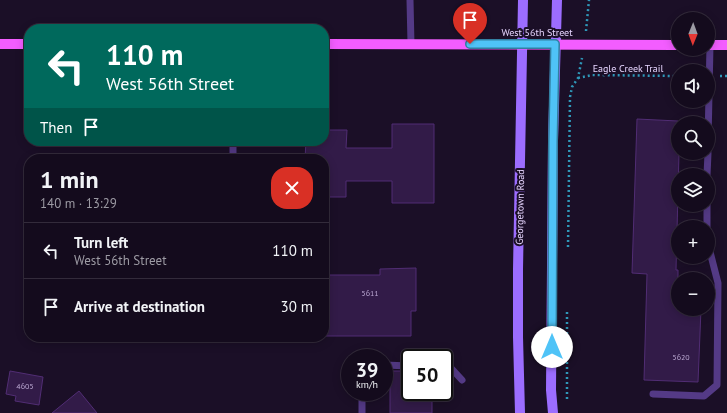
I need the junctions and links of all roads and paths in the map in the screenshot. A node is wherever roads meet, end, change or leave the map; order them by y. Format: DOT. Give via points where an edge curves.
graph roads {
  1 [pos="410,0"];
  2 [pos="523,0"];
  3 [pos="557,0"];
  4 [pos="0,44"];
  5 [pos="24,44"];
  6 [pos="329,44"];
  7 [pos="411,44"];
  8 [pos="522,44"];
  9 [pos="555,44"];
  10 [pos="671,45"];
  11 [pos="715,45"];
  12 [pos="727,45"];
  13 [pos="709,56"];
  14 [pos="671,76"];
  15 [pos="708,116"];
  16 [pos="568,252"];
  17 [pos="713,264"];
  18 [pos="567,306"];
  19 [pos="453,370"];
  20 [pos="462,380"];
  21 [pos="653,394"];
  22 [pos="362,401"];
  23 [pos="567,405"];
  24 [pos="362,413"];
  25 [pos="520,413"];
  26 [pos="553,413"];
  1 -- 7 [label="lane"];
  2 -- 8 [label="main road, Georgetown Road"];
  3 -- 9 [label="main road"];
  4 -- 5 [label="main road"];
  6 -- 7 [label="main road, West 56th Street"];
  7 -- 8 [label="main road, West 56th Street"];
  8 -- 9 [label="main road, West 56th Street"];
  8 -- 25 [label="main road, Georgetown Road" via="518,269"];
  9 -- 10 [label="main road, West 56th Street"];
  9 -- 26 [label="main road" via="551,390"];
  11 -- 12 [label="main road"];
  13 -- 15 [label="lane"];
  14 -- 16 [label="path, Eagle Creek Trail" via="592,76 578,78 572,86"];
  17 -- 21 [label="lane" via="718,283 717,384 704,396"];
  18 -- 23 [label="path"];
  19 -- 20 [label="lane"];
  22 -- 24 [label="lane"];
}
